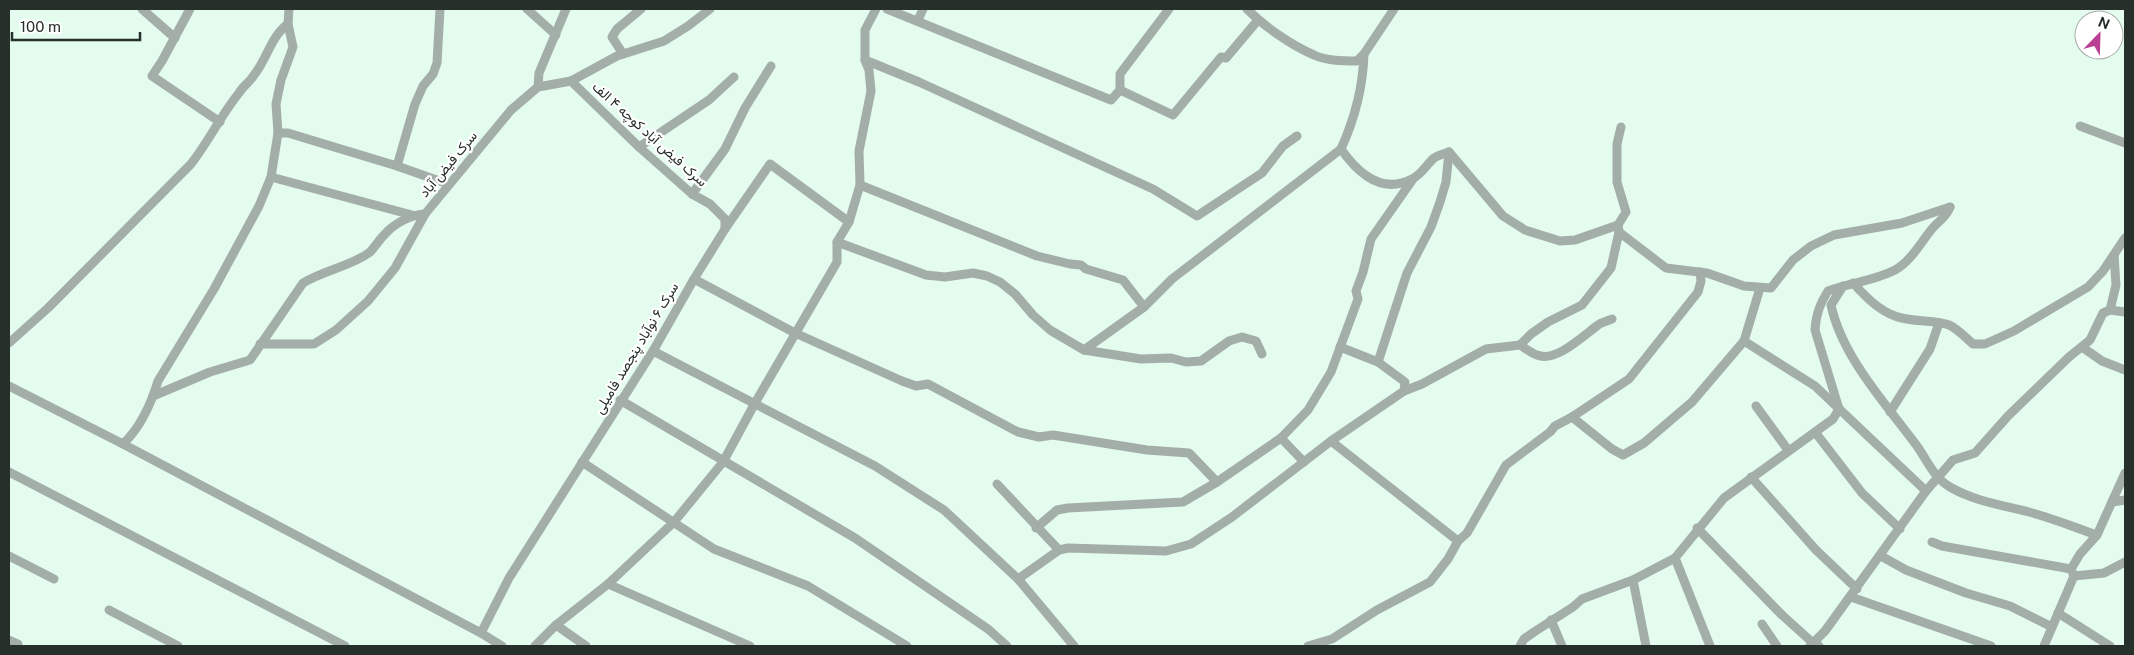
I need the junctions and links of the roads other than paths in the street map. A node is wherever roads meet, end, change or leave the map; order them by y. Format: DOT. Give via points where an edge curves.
graph roads {
  1 [pos="142,9"];
  2 [pos="190,9"];
  3 [pos="289,9"];
  4 [pos="440,9"];
  5 [pos="527,9"];
  6 [pos="566,9"];
  7 [pos="641,9"];
  8 [pos="710,9"];
  9 [pos="876,9"];
  10 [pos="887,9"];
  11 [pos="923,9"];
  12 [pos="1168,9"];
  13 [pos="1247,9"];
  14 [pos="1394,9"];
  15 [pos="918,20"];
  16 [pos="1258,20"];
  17 [pos="288,24"];
  18 [pos="556,35"];
  19 [pos="175,38"];
  20 [pos="623,54"];
  21 [pos="1364,54"];
  22 [pos="865,60"];
  23 [pos="771,66"];
  24 [pos="734,77"];
  25 [pos="571,81"];
  26 [pos="538,87"];
  27 [pos="1120,90"];
  28 [pos="220,122"];
  29 [pos="2080,126"];
  30 [pos="1621,127"];
  31 [pos="278,133"];
  32 [pos="1297,136"];
  33 [pos="2125,143"];
  34 [pos="640,147"];
  35 [pos="1341,149"];
  36 [pos="1449,152"];
  37 [pos="397,166"];
  38 [pos="271,177"];
  39 [pos="1412,179"];
  40 [pos="448,184"];
  41 [pos="860,185"];
  42 [pos="692,194"];
  43 [pos="425,214"];
  44 [pos="412,215"];
  45 [pos="849,222"];
  46 [pos="1618,228"];
  47 [pos="724,229"];
  48 [pos="837,242"];
  49 [pos="2124,243"];
  50 [pos="2114,255"];
  51 [pos="1700,272"];
  52 [pos="694,279"];
  53 [pos="1848,284"];
  54 [pos="1760,288"];
  55 [pos="1144,307"];
  56 [pos="2110,310"];
  57 [pos="2125,312"];
  58 [pos="1612,320"];
  59 [pos="1939,323"];
  60 [pos="795,333"];
  61 [pos="1744,341"];
  62 [pos="9,343"];
  63 [pos="260,344"];
  64 [pos="1520,345"];
  65 [pos="1340,347"];
  66 [pos="2082,347"];
  67 [pos="1084,350"];
  68 [pos="653,351"];
  69 [pos="1262,354"];
  70 [pos="1378,362"];
  71 [pos="2125,370"];
  72 [pos="9,386"];
  73 [pos="1404,391"];
  74 [pos="153,396"];
  75 [pos="620,400"];
  76 [pos="755,403"];
  77 [pos="1756,406"];
  78 [pos="1839,409"];
  79 [pos="1890,412"];
  80 [pos="1572,417"];
  81 [pos="1815,432"];
  82 [pos="1281,438"];
  83 [pos="1331,441"];
  84 [pos="123,444"];
  85 [pos="1788,450"];
  86 [pos="582,462"];
  87 [pos="724,462"];
  88 [pos="1304,462"];
  89 [pos="9,472"];
  90 [pos="2125,473"];
  91 [pos="1751,477"];
  92 [pos="1938,479"];
  93 [pos="1217,482"];
  94 [pos="997,484"];
  95 [pos="1926,491"];
  96 [pos="2125,500"];
  97 [pos="2112,502"];
  98 [pos="674,522"];
  99 [pos="1036,528"];
  100 [pos="1698,528"];
  101 [pos="1900,529"];
  102 [pos="2097,535"];
  103 [pos="1458,541"];
  104 [pos="1932,542"];
  105 [pos="1059,550"];
  106 [pos="9,556"];
  107 [pos="1881,556"];
  108 [pos="1675,558"];
  109 [pos="2125,562"];
  110 [pos="2073,573"];
  111 [pos="54,579"];
  112 [pos="1018,579"];
  113 [pos="1633,580"];
  114 [pos="608,584"];
  115 [pos="1857,589"];
  116 [pos="1851,596"];
  117 [pos="109,610"];
  118 [pos="2058,612"];
  119 [pos="1551,620"];
  120 [pos="1762,624"];
  121 [pos="556,625"];
  122 [pos="2052,627"];
  123 [pos="481,633"];
  124 [pos="9,640"];
  125 [pos="18,644"];
  126 [pos="1814,645"];
  127 [pos="178,646"];
  128 [pos="345,646"];
  129 [pos="502,646"];
  130 [pos="535,646"];
  131 [pos="586,646"];
  132 [pos="750,646"];
  133 [pos="907,646"];
  134 [pos="1007,646"];
  135 [pos="1074,646"];
  136 [pos="1308,646"];
  137 [pos="1520,646"];
  138 [pos="1562,646"];
  139 [pos="1646,646"];
  140 [pos="1710,646"];
  141 [pos="1777,646"];
  142 [pos="1991,646"];
  143 [pos="2044,646"];
  144 [pos="2110,646"];
  1 -- 19 [label="street"];
  2 -- 19 [label="street"];
  3 -- 17 [label="street"];
  4 -- 37 [label="street" via="433,74 415,104"];
  5 -- 18 [label="street"];
  6 -- 18 [label="street"];
  7 -- 20 [label="street" via="612,37"];
  8 -- 20 [label="street" via="664,41"];
  9 -- 22 [label="street" via="865,30"];
  10 -- 15 [label="street"];
  11 -- 15 [label="street"];
  12 -- 27 [label="street" via="1120,74"];
  13 -- 16 [label="street"];
  14 -- 21 [label="street"];
  15 -- 27 [label="street" via="1111,100"];
  16 -- 21 [label="street" via="1315,56 1357,61"];
  16 -- 27 [label="street" via="1226,58 1221,57 1173,115"];
  17 -- 28 [label="street" via="279,30 254,75 239,91"];
  17 -- 31 [label="street" via="293,47 276,104"];
  18 -- 26 [label="street" via="539,73"];
  19 -- 28 [label="street" via="152,76"];
  20 -- 25 [label="street"];
  21 -- 35 [label="street" via="1354,119"];
  22 -- 32 [label="street" via="1153,189 1198,216 1262,172 1283,146"];
  22 -- 41 [label="street" via="871,91 859,151"];
  23 -- 42 [label="street" via="725,149"];
  24 -- 34 [label="street" via="709,100"];
  25 -- 26 [label="street"];
  25 -- 34 [label="street, سرک فيض آباد کوچه ۴ الف"];
  26 -- 40 [label="street, سرک فيض آباد" via="511,110"];
  28 -- 62 [label="street" via="191,164"];
  29 -- 33 [label="street"];
  30 -- 46 [label="street" via="1617,144 1617,182 1626,212"];
  31 -- 37 [label="street" via="288,133"];
  31 -- 38 [label="street"];
  34 -- 42 [label="street, سرک فيض آباد کوچه ۴ الف"];
  35 -- 39 [label="street" via="1367,178 1383,184"];
  35 -- 55 [label="street" via="1172,279"];
  36 -- 39 [label="street" via="1436,157"];
  36 -- 46 [label="street" via="1503,216 1525,230 1560,241"];
  36 -- 70 [label="street" via="1440,202 1408,273"];
  37 -- 40 [label="street"];
  38 -- 44 [label="street"];
  38 -- 74 [label="street" via="219,281 158,381"];
  39 -- 65 [label="street" via="1371,239 1356,291 1358,299"];
  40 -- 43 [label="street, سرک فيض آباد"];
  41 -- 45 [label="street"];
  41 -- 55 [label="street" via="1038,256 1081,265 1122,280"];
  42 -- 47 [label="street, سرک فيض آباد کوچه ۴ الف" via="710,204 725,219"];
  43 -- 44 [label="street, سرک فيض آباد"];
  43 -- 63 [label="street" via="395,268 368,301 336,330 314,344"];
  44 -- 63 [label="street, سرک فيض آباد" via="386,232 370,252 303,283"];
  45 -- 47 [label="street, سرک ۶ نوآباد پنجصد فامیلی" via="770,164"];
  45 -- 48 [label="street"];
  46 -- 51 [label="street" via="1666,268"];
  46 -- 64 [label="street" via="1611,268 1582,305 1548,322"];
  47 -- 52 [label="street, سرک ۶ نوآباد پنجصد فامیلی"];
  48 -- 60 [label="street" via="837,262"];
  48 -- 67 [label="street" via="926,275 945,278 973,273 987,276 1015,294 1050,330"];
  49 -- 50 [label="street"];
  50 -- 56 [label="street" via="2116,286"];
  50 -- 59 [label="street" via="2088,287 1985,344 1973,344 1949,325"];
  51 -- 54 [label="street"];
  51 -- 80 [label="street" via="1698,292 1629,379"];
  52 -- 60 [label="street"];
  52 -- 68 [label="street, سرک ۶ نوآباد پنجصد فامیلی"];
  53 -- 54 [label="street" via="1896,270 1910,258 1950,207 1902,223 1834,235 1810,246 1793,260 1771,288"];
  53 -- 59 [label="street" via="1896,317"];
  53 -- 78 [label="street" via="1828,291 1821,301 1815,323"];
  53 -- 79 [label="street" via="1831,305 1835,324"];
  54 -- 61 [label="street"];
  55 -- 67 [label="street"];
  56 -- 57 [label="street"];
  56 -- 66 [label="street" via="2104,312 2090,340"];
  58 -- 64 [label="street" via="1599,323 1560,352 1549,356 1538,356"];
  59 -- 79 [label="street" via="1930,348"];
  60 -- 76 [label="street"];
  60 -- 93 [label="street" via="902,381 916,386 928,384 1018,432 1190,453"];
  61 -- 78 [label="street" via="1815,386"];
  61 -- 80 [label="street" via="1692,402 1644,444 1623,455"];
  63 -- 74 [label="street, سرک فيض آباد" via="250,360 210,372"];
  64 -- 73 [label="street" via="1486,350"];
  65 -- 70 [label="street"];
  65 -- 82 [label="street" via="1331,372 1308,410"];
  66 -- 71 [label="street" via="2102,361"];
  66 -- 92 [label="street" via="2008,416 1975,453 1953,460"];
  67 -- 69 [label="street" via="1141,359 1201,361 1242,337 1256,341"];
  68 -- 75 [label="street, سرک ۶ نوآباد پنجصد فامیلی"];
  68 -- 76 [label="street"];
  70 -- 73 [label="street" via="1405,382"];
  72 -- 84 [label="street"];
  73 -- 83 [label="street"];
  74 -- 84 [label="street" via="136,431"];
  75 -- 86 [label="street, سرک ۶ نوآباد پنجصد فامیلی"];
  75 -- 87 [label="street"];
  76 -- 87 [label="street"];
  76 -- 112 [label="street" via="875,466 944,510"];
  77 -- 85 [label="street"];
  78 -- 81 [label="street" via="1833,419"];
  78 -- 95 [label="street"];
  79 -- 92 [label="street"];
  80 -- 103 [label="street" via="1555,426 1506,466 1467,532"];
  81 -- 85 [label="street"];
  81 -- 101 [label="street" via="1862,493"];
  82 -- 88 [label="street"];
  82 -- 93 [label="street"];
  83 -- 88 [label="street"];
  83 -- 103 [label="street"];
  84 -- 123 [label="street"];
  85 -- 91 [label="street"];
  86 -- 98 [label="street"];
  86 -- 123 [label="street, سرک ۶ نوآباد پنجصد فامیلی" via="509,578"];
  87 -- 98 [label="street"];
  87 -- 134 [label="street" via="855,538 988,629"];
  88 -- 105 [label="street" via="1191,544 1166,551"];
  89 -- 128 [label="street"];
  90 -- 97 [label="street"];
  91 -- 100 [label="street" via="1724,498"];
  91 -- 115 [label="street" via="1816,550"];
  92 -- 95 [label="street"];
  92 -- 102 [label="street" via="1965,496"];
  93 -- 99 [label="street" via="1183,502 1057,510"];
  94 -- 99 [label="street"];
  95 -- 101 [label="street"];
  96 -- 97 [label="street"];
  97 -- 102 [label="street"];
  98 -- 114 [label="street"];
  98 -- 133 [label="street" via="714,549 808,586"];
  99 -- 105 [label="street"];
  100 -- 108 [label="street"];
  100 -- 126 [label="street"];
  101 -- 107 [label="street"];
  102 -- 110 [label="street" via="2080,554"];
  103 -- 136 [label="street" via="1430,582 1332,638"];
  104 -- 110 [label="street"];
  105 -- 112 [label="street"];
  106 -- 111 [label="street"];
  107 -- 115 [label="street"];
  107 -- 122 [label="street" via="1906,570 2010,606"];
  108 -- 113 [label="street"];
  108 -- 140 [label="street"];
  109 -- 110 [label="street" via="2104,573"];
  110 -- 118 [label="street"];
  112 -- 135 [label="street"];
  113 -- 119 [label="street" via="1582,599"];
  113 -- 139 [label="street"];
  114 -- 121 [label="street"];
  114 -- 132 [label="street"];
  115 -- 116 [label="street"];
  116 -- 126 [label="street"];
  116 -- 142 [label="street"];
  117 -- 127 [label="street"];
  118 -- 122 [label="street"];
  118 -- 144 [label="street"];
  119 -- 137 [label="street" via="1524,639"];
  119 -- 138 [label="street"];
  120 -- 141 [label="street"];
  121 -- 130 [label="street"];
  121 -- 131 [label="street"];
  122 -- 143 [label="street"];
  123 -- 129 [label="street"];
  124 -- 125 [label="street"];
}
